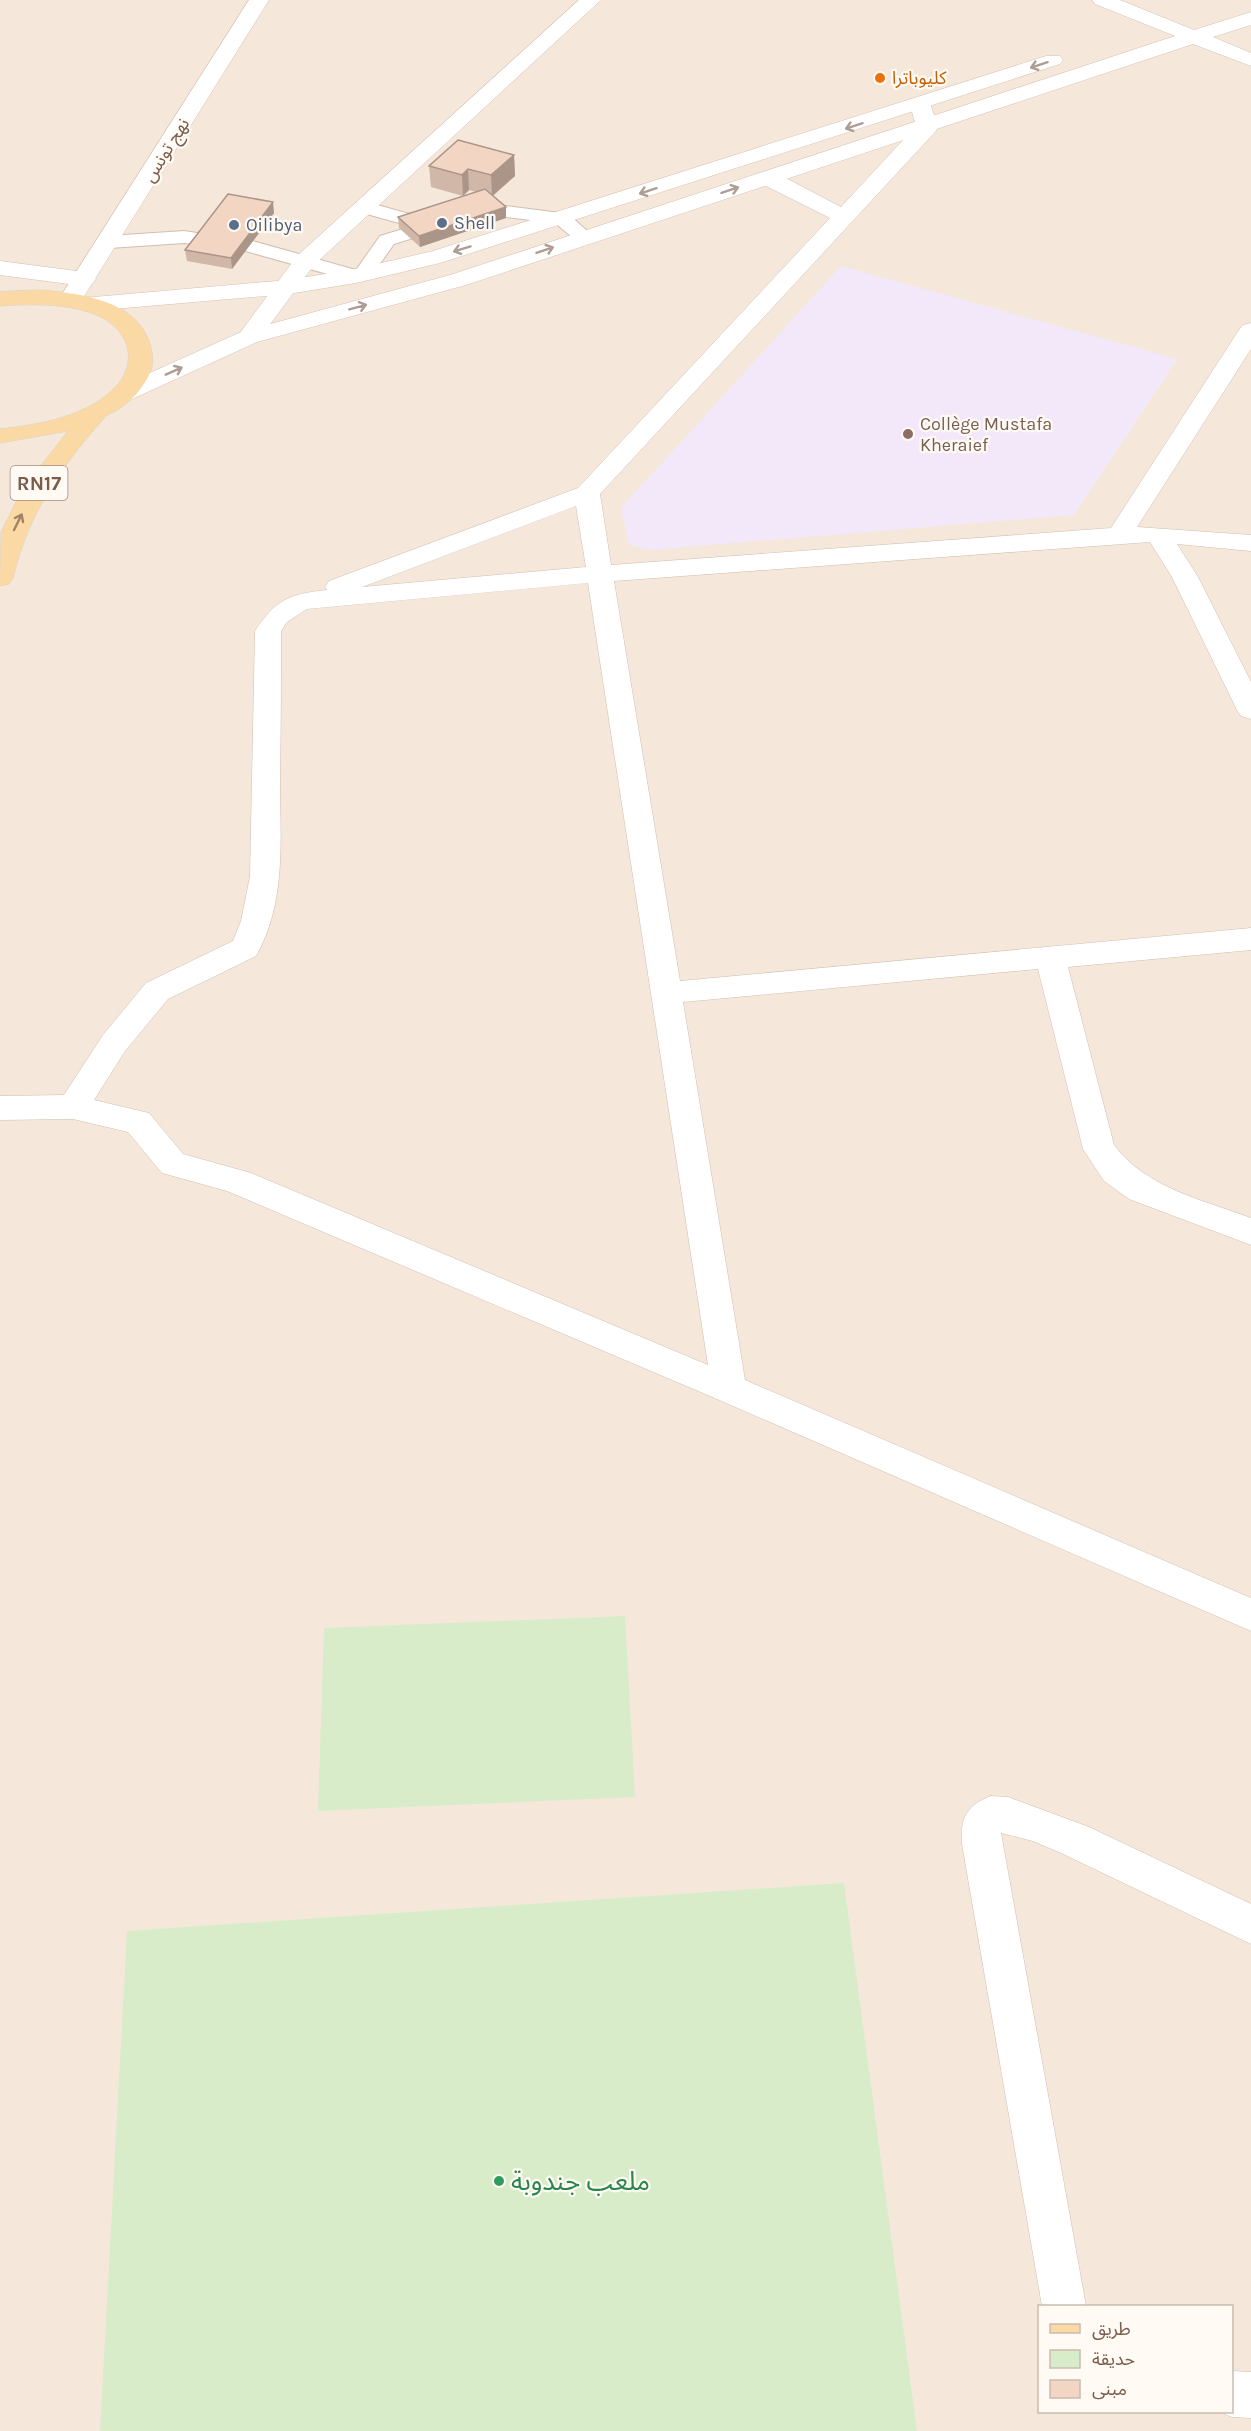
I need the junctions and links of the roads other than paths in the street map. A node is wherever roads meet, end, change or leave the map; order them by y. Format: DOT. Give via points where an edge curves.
graph roads {
  1 [pos="259,0"];
  2 [pos="591,0"];
  3 [pos="1102,0"];
  4 [pos="1193,14"];
  5 [pos="1251,18"];
  6 [pos="1162,24"];
  7 [pos="1129,35"];
  8 [pos="1194,37"];
  9 [pos="1074,53"];
  10 [pos="1251,60"];
  11 [pos="921,105"];
  12 [pos="927,127"];
  13 [pos="768,178"];
  14 [pos="363,207"];
  15 [pos="498,211"];
  16 [pos="844,217"];
  17 [pos="561,218"];
  18 [pos="584,237"];
  19 [pos="204,239"];
  20 [pos="109,242"];
  21 [pos="249,246"];
  22 [pos="304,261"];
  23 [pos="0,268"];
  24 [pos="359,275"];
  25 [pos="84,279"];
  26 [pos="288,287"];
  27 [pos="0,299"];
  28 [pos="80,302"];
  29 [pos="1251,330"];
  30 [pos="249,337"];
  31 [pos="114,401"];
  32 [pos="0,436"];
  33 [pos="587,493"];
  34 [pos="1158,534"];
  35 [pos="1119,535"];
  36 [pos="1251,543"];
  37 [pos="3,548"];
  38 [pos="600,574"];
  39 [pos="0,578"];
  40 [pos="300,601"];
  41 [pos="1251,710"];
  42 [pos="1251,939"];
  43 [pos="1051,959"];
  44 [pos="666,993"];
  45 [pos="73,1107"];
  46 [pos="0,1108"];
  47 [pos="1251,1232"];
  48 [pos="729,1389"];
  49 [pos="1251,1615"];
  50 [pos="1251,1925"];
  51 [pos="1064,2305"];
  52 [pos="1233,2394"];
  53 [pos="1251,2395"];
  1 -- 20 [label="street, نهج تونس"];
  2 -- 14 [label="street"];
  3 -- 6 [label="street"];
  4 -- 6 [label="street"];
  5 -- 8 [label="street"];
  6 -- 7 [label="street"];
  6 -- 8 [label="street"];
  8 -- 10 [label="street"];
  8 -- 12 [label="street"];
  9 -- 11 [label="street, one-way"];
  11 -- 12 [label="street"];
  11 -- 17 [label="street, one-way"];
  12 -- 13 [label="street"];
  12 -- 16 [label="street"];
  13 -- 16 [label="street"];
  18 -- 13 [label="street, one-way"];
  14 -- 22 [label="street"];
  14 -- 24 [label="lane" via="411,228 387,240"];
  15 -- 17 [label="lane"];
  16 -- 33 [label="street"];
  17 -- 18 [label="lane"];
  17 -- 24 [label="street, one-way" via="440,256"];
  30 -- 18 [label="street, one-way" via="458,280"];
  19 -- 20 [label="lane"];
  20 -- 25 [label="street, نهج تونس"];
  21 -- 22 [label="lane"];
  22 -- 24 [label="lane"];
  22 -- 26 [label="street"];
  23 -- 25 [label="street"];
  24 -- 26 [label="street"];
  25 -- 28 [label="street, نهج تونس"];
  26 -- 28 [label="street"];
  26 -- 30 [label="street"];
  27 -- 28 [label="main road, RN17" via="37,296"];
  28 -- 31 [label="main road, RN17" via="116,316 134,333 141,353 137,374"];
  29 -- 35 [label="street"];
  31 -- 30 [label="street, one-way"];
  31 -- 32 [label="main road, RN17" via="77,422 41,432"];
  37 -- 31 [label="main road, RN17, one-way" via="33,492 66,445"];
  33 -- 38 [label="street"];
  33 -- 40 [label="street"];
  34 -- 35 [label="street"];
  34 -- 36 [label="street"];
  34 -- 41 [label="street" via="1185,577"];
  35 -- 38 [label="street"];
  37 -- 39 [label="main road, RN17"];
  38 -- 40 [label="street"];
  38 -- 44 [label="street"];
  40 -- 45 [label="street" via="278,616 268,631 265,876 256,921 245,948 157,991 114,1043"];
  42 -- 43 [label="street"];
  43 -- 44 [label="street"];
  43 -- 47 [label="street" via="1099,1149 1116,1172 1141,1190"];
  44 -- 48 [label="street"];
  45 -- 46 [label="street"];
  45 -- 48 [label="street" via="138,1122 173,1164 239,1182"];
  48 -- 49 [label="street"];
  50 -- 51 [label="street" via="1056,1831 1002,1812 984,1818 983,1855"];
  52 -- 53 [label="street"];
}
